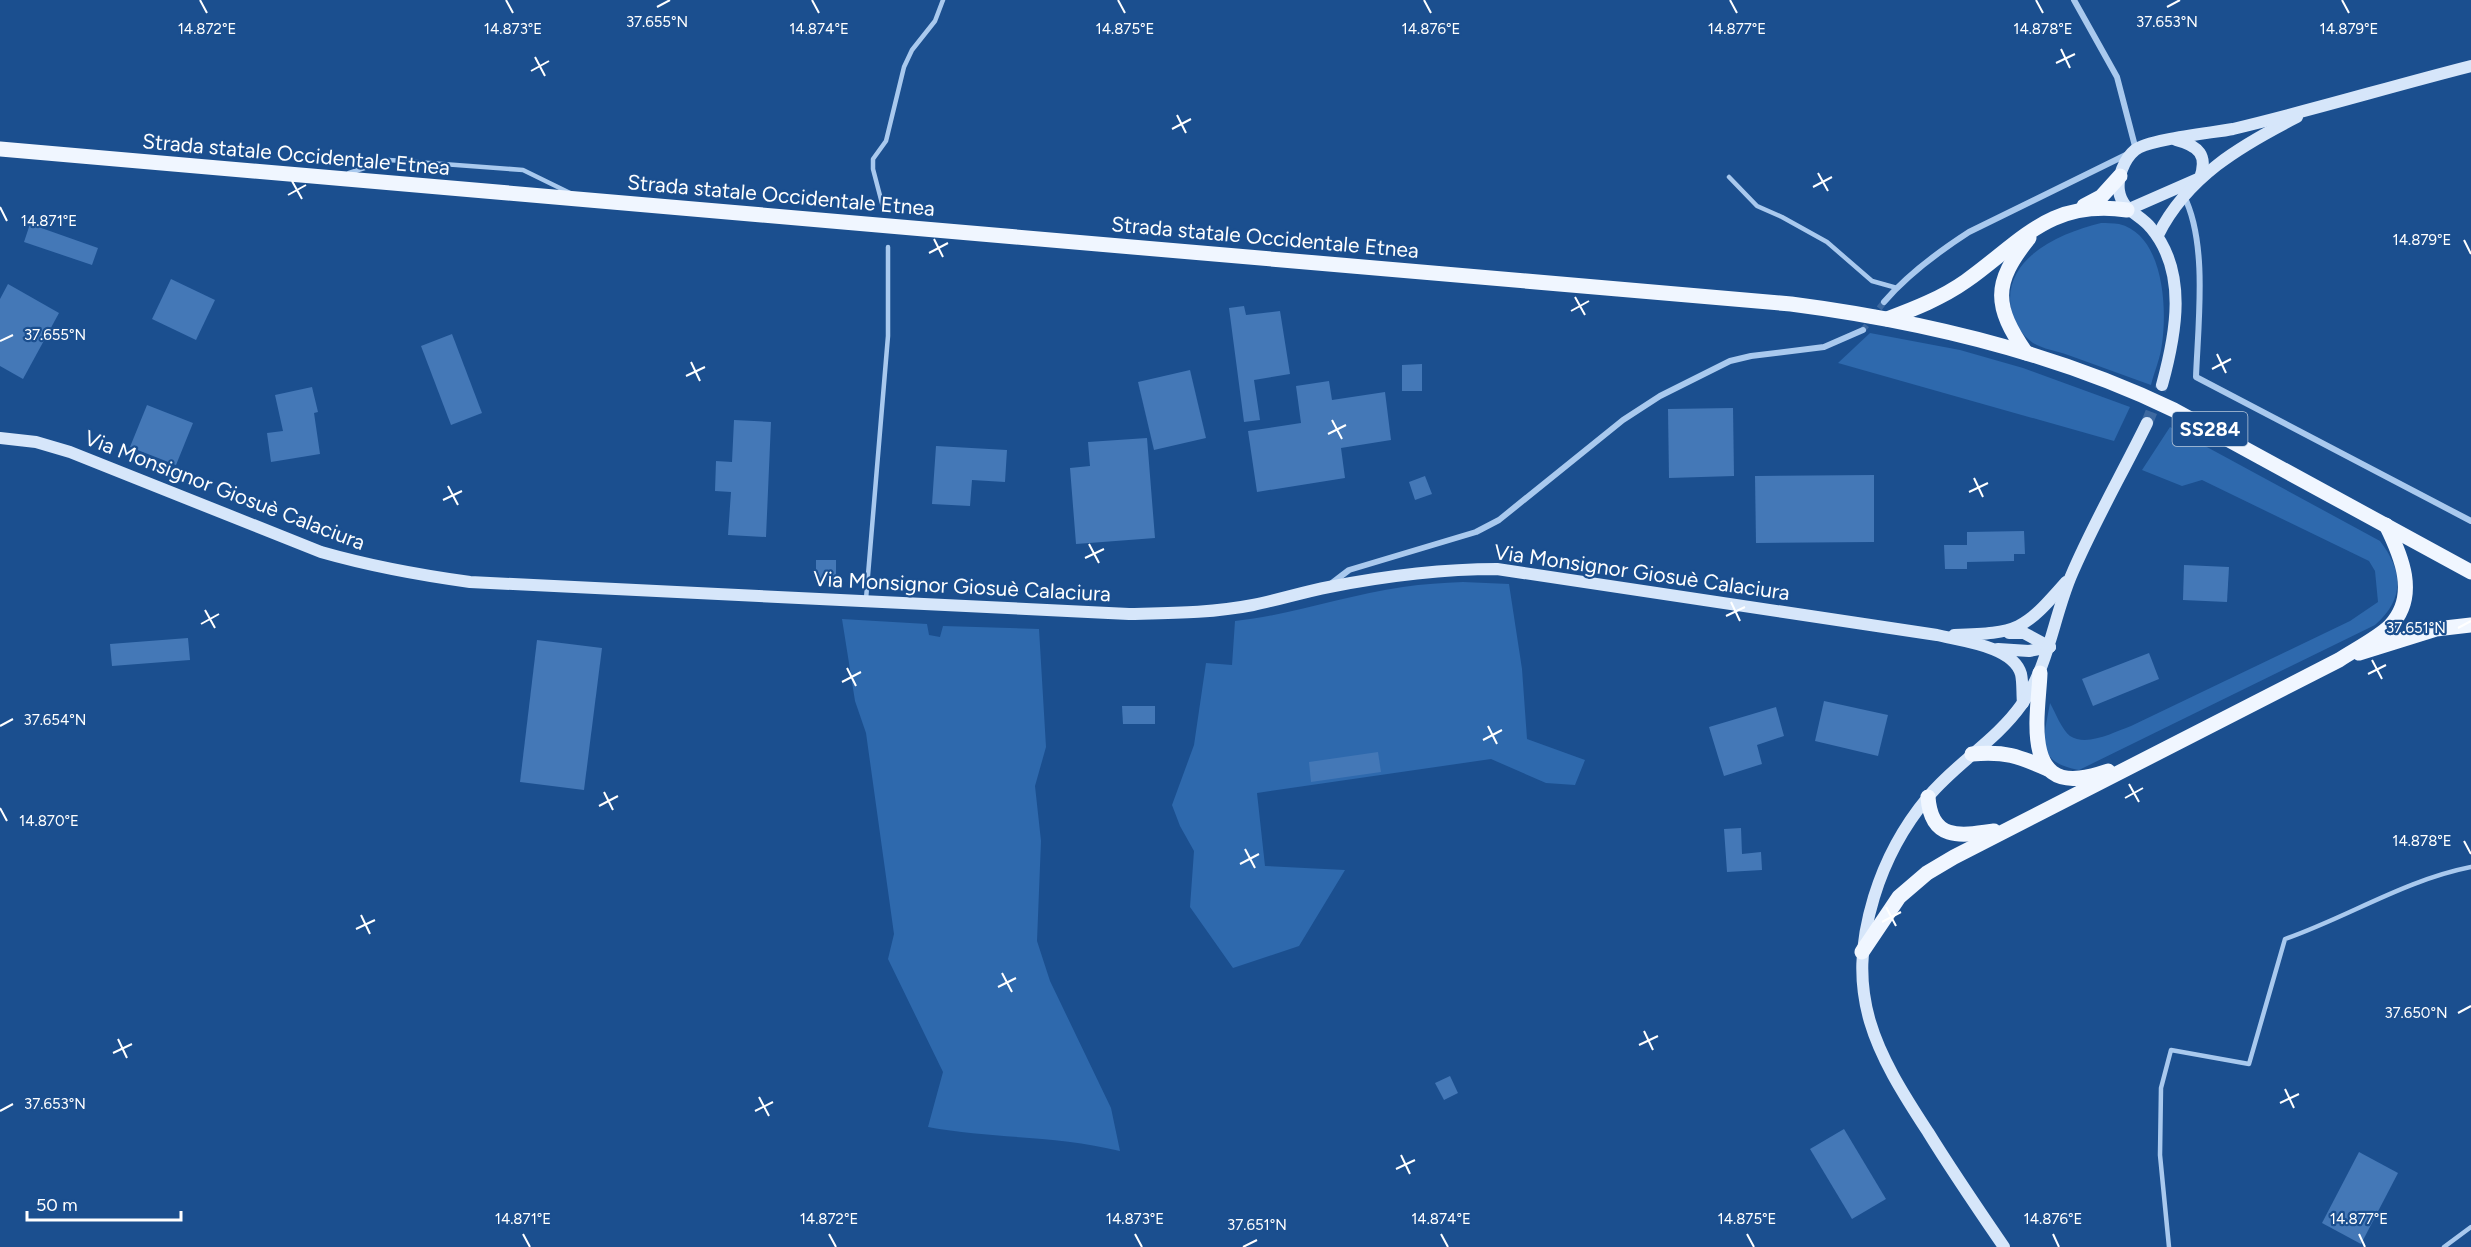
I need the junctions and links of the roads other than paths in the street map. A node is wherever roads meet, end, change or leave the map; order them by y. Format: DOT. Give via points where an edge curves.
graph roads {
  1 [pos="943,0"];
  2 [pos="2074,0"];
  3 [pos="2471,66"];
  4 [pos="2319,105"];
  5 [pos="2176,140"];
  6 [pos="0,149"];
  7 [pos="2136,150"];
  8 [pos="2120,176"];
  9 [pos="1730,177"];
  10 [pos="335,178"];
  11 [pos="2200,178"];
  12 [pos="2184,195"];
  13 [pos="583,199"];
  14 [pos="2078,209"];
  15 [pos="884,210"];
  16 [pos="2127,210"];
  17 [pos="2039,225"];
  18 [pos="2158,235"];
  19 [pos="888,247"];
  20 [pos="1897,288"];
  21 [pos="1884,302"];
  22 [pos="1887,319"];
  23 [pos="1863,330"];
  24 [pos="2026,353"];
  25 [pos="2162,385"];
  26 [pos="2147,423"];
  27 [pos="0,438"];
  28 [pos="2471,521"];
  29 [pos="2386,525"];
  30 [pos="2471,572"];
  31 [pos="2071,577"];
  32 [pos="1327,587"];
  33 [pos="866,602"];
  34 [pos="2471,625"];
  35 [pos="2003,633"];
  36 [pos="1938,635"];
  37 [pos="2050,647"];
  38 [pos="1989,648"];
  39 [pos="2339,660"];
  40 [pos="2040,673"];
  41 [pos="2023,703"];
  42 [pos="1972,754"];
  43 [pos="2131,765"];
  44 [pos="2048,769"];
  45 [pos="1928,797"];
  46 [pos="2007,829"];
  47 [pos="2471,867"];
  48 [pos="1862,952"];
  49 [pos="2471,1227"];
  50 [pos="2004,1247"];
  51 [pos="2169,1247"];
  52 [pos="2444,1247"];
  1 -- 15 [label="lane" via="935,21 904,67 886,141 873,159"];
  2 -- 7 [label="street" via="2117,77"];
  3 -- 4 [label="street"];
  4 -- 5 [label="street"];
  4 -- 11 [label="street" via="2226,157"];
  5 -- 7 [label="street"];
  5 -- 11 [label="street" via="2195,147 2202,155"];
  6 -- 10 [label="main road, Strada statale Occidentale Etnea / SS284"];
  7 -- 8 [label="street"];
  7 -- 20 [label="street" via="1969,232"];
  8 -- 14 [label="main road" via="2101,197"];
  8 -- 16 [label="street" via="2119,192"];
  9 -- 20 [label="lane" via="1757,206 1827,242 1872,281"];
  10 -- 13 [label="main road, Strada statale Occidentale Etnea / SS284"];
  10 -- 13 [label="lane" via="388,160 523,170"];
  11 -- 12 [label="street"];
  11 -- 16 [label="street"];
  12 -- 18 [label="street"];
  12 -- 28 [label="street" via="2193,213 2200,276 2196,377"];
  13 -- 22 [label="main road, Strada statale Occidentale Etnea / SS284" via="1791,304"];
  14 -- 16 [label="main road"];
  14 -- 17 [label="main road"];
  16 -- 18 [label="street"];
  17 -- 22 [label="main road" via="1965,282 1927,304"];
  17 -- 24 [label="main road" via="2014,256 2001,291 2001,307 2008,327"];
  18 -- 25 [label="street" via="2168,257 2176,293 2175,332"];
  19 -- 33 [label="lane" via="888,336"];
  20 -- 21 [label="street"];
  22 -- 24 [label="main road, Strada statale Occidentale Etnea / SS284"];
  23 -- 32 [label="street" via="1824,347 1751,356 1716,367 1641,406 1499,520 1476,532 1349,570"];
  24 -- 29 [label="main road, Strada statale Occidentale Etnea / SS284" via="2136,391"];
  26 -- 31 [label="street"];
  27 -- 33 [label="street, Via Monsignor Giosuè Calaciura" via="36,442 70,452 321,552 414,574 470,582"];
  29 -- 30 [label="main road, Strada statale Occidentale Etnea / SS284"];
  29 -- 39 [label="main road" via="2400,552 2406,579 2403,605 2391,625"];
  31 -- 35 [label="street" via="2040,612"];
  31 -- 37 [label="street"];
  32 -- 33 [label="street, Via Monsignor Giosuè Calaciura" via="1252,605 1199,612 1067,612"];
  32 -- 36 [label="street, Via Monsignor Giosuè Calaciura" via="1446,569 1497,569"];
  34 -- 39 [label="main road" via="2436,629"];
  35 -- 36 [label="street"];
  35 -- 37 [label="street" via="2024,633"];
  36 -- 38 [label="street"];
  37 -- 38 [label="street" via="2028,651"];
  37 -- 40 [label="street"];
  38 -- 41 [label="street" via="2002,652 2021,673"];
  39 -- 43 [label="main road"];
  40 -- 41 [label="street"];
  40 -- 44 [label="main road" via="2036,739 2039,755"];
  41 -- 42 [label="street" via="2008,723"];
  42 -- 44 [label="main road" via="1997,752"];
  42 -- 45 [label="street"];
  43 -- 44 [label="main road" via="2080,778 2064,777"];
  43 -- 46 [label="main road"];
  45 -- 46 [label="main road" via="1929,810 1944,831 1962,836"];
  45 -- 48 [label="street" via="1898,839 1881,873"];
  46 -- 48 [label="main road" via="1927,873 1899,897"];
  47 -- 51 [label="lane" via="2443,873 2285,939 2249,1064 2171,1050 2161,1088 2160,1155"];
  48 -- 50 [label="street" via="1869,1020 1892,1077"];
  49 -- 52 [label="lane"];
}
